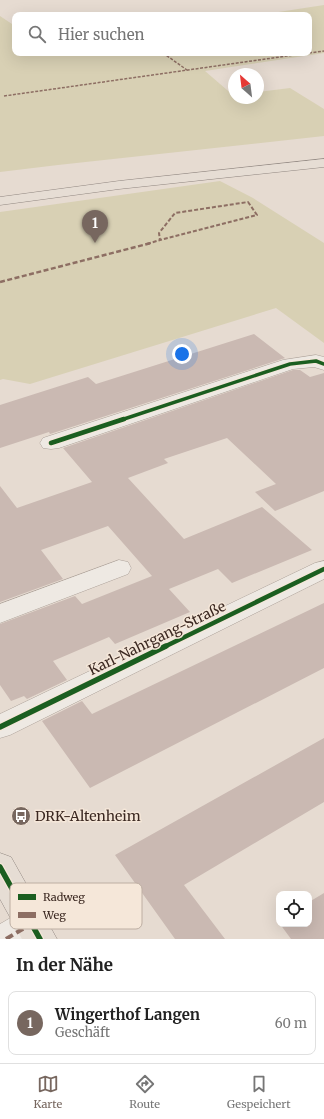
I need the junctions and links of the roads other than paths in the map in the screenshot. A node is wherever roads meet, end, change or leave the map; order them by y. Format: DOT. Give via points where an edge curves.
graph roads {
  1 [pos="324,163"];
  2 [pos="0,201"];
  3 [pos="324,364"];
  4 [pos="51,443"];
  5 [pos="119,568"];
  6 [pos="324,569"];
  7 [pos="0,614"];
  8 [pos="0,727"];
  9 [pos="0,867"];
  10 [pos="10,893"];
  1 -- 2 [label="main road" via="126,184"];
  3 -- 4 [label="street" via="316,361 290,364"];
  5 -- 7 [label="street"];
  6 -- 8 [label="street, Karl-Nahrgang-Straße"];
  9 -- 10 [label="main road"];
}
